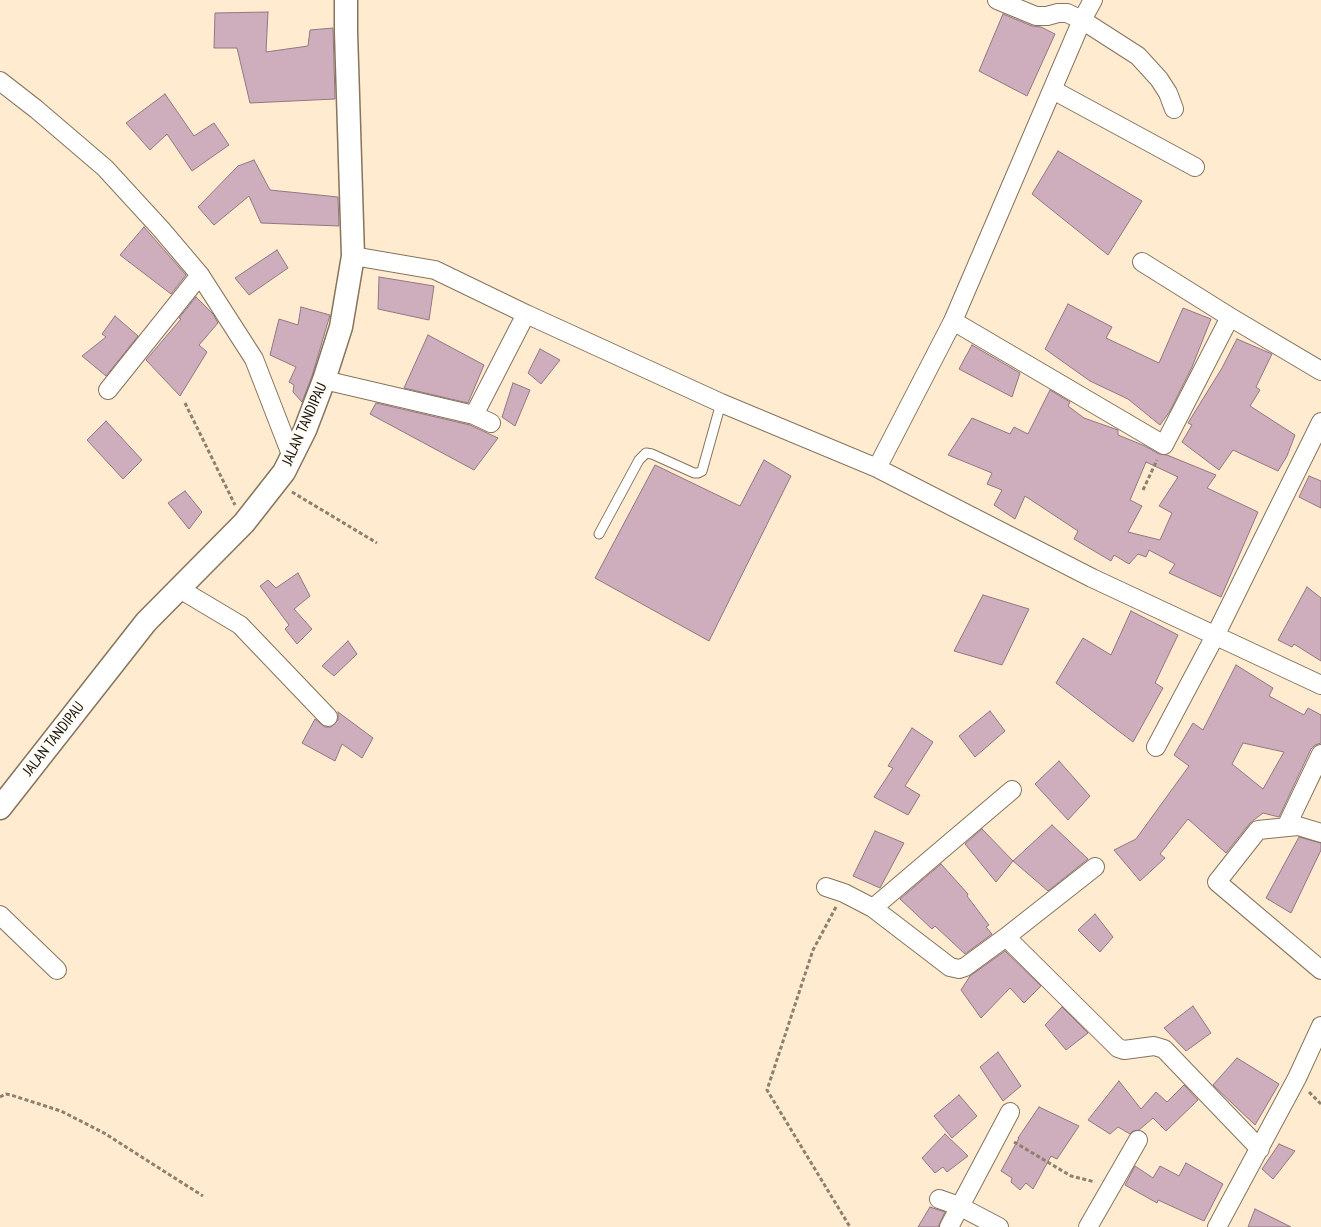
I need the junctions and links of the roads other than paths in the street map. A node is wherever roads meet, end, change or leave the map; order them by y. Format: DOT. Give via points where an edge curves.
graph roads {
  1 [pos="346,0"];
  2 [pos="997,0"];
  3 [pos="1093,0"];
  4 [pos="1082,20"];
  5 [pos="0,80"];
  6 [pos="1053,90"];
  7 [pos="1174,109"];
  8 [pos="1195,167"];
  9 [pos="353,256"];
  10 [pos="1142,262"];
  11 [pos="200,275"];
  12 [pos="526,314"];
  13 [pos="1230,317"];
  14 [pos="953,321"];
  15 [pos="1321,371"];
  16 [pos="324,380"];
  17 [pos="108,390"];
  18 [pos="721,404"];
  19 [pos="474,415"];
  20 [pos="1321,422"];
  21 [pos="491,423"];
  22 [pos="292,457"];
  23 [pos="877,468"];
  24 [pos="599,534"];
  25 [pos="178,588"];
  26 [pos="1215,636"];
  27 [pos="1321,685"];
  28 [pos="328,717"];
  29 [pos="1156,747"];
  30 [pos="1321,754"];
  31 [pos="1012,790"];
  32 [pos="0,808"];
  33 [pos="1286,827"];
  34 [pos="1321,834"];
  35 [pos="1095,868"];
  36 [pos="826,887"];
  37 [pos="873,908"];
  38 [pos="0,915"];
  39 [pos="1006,937"];
  40 [pos="57,970"];
  41 [pos="1321,970"];
  42 [pos="1321,1026"];
  43 [pos="1010,1112"];
  44 [pos="1138,1140"];
  45 [pos="1260,1149"];
  46 [pos="939,1198"];
  47 [pos="959,1206"];
  48 [pos="949,1227"];
  49 [pos="999,1227"];
  50 [pos="1088,1227"];
  51 [pos="1217,1227"];
  1 -- 9 [label="street, JALAN TANDIPAU"];
  2 -- 4 [label="street" via="1036,16 1067,13"];
  3 -- 4 [label="street"];
  4 -- 6 [label="street"];
  4 -- 7 [label="street" via="1142,59 1168,93"];
  5 -- 11 [label="street" via="105,168"];
  6 -- 8 [label="street"];
  6 -- 14 [label="street"];
  9 -- 12 [label="street" via="435,270"];
  9 -- 16 [label="street, JALAN TANDIPAU" via="341,327"];
  10 -- 13 [label="street"];
  11 -- 17 [label="street"];
  11 -- 22 [label="street" via="254,359"];
  12 -- 18 [label="street"];
  12 -- 19 [label="street"];
  13 -- 14 [label="street" via="1164,446"];
  13 -- 15 [label="street"];
  14 -- 23 [label="street"];
  16 -- 19 [label="street"];
  16 -- 22 [label="street, JALAN TANDIPAU" via="306,430"];
  18 -- 23 [label="street"];
  18 -- 24 [label="lane" via="702,471 694,473 646,453 639,460"];
  19 -- 21 [label="street"];
  20 -- 26 [label="street"];
  22 -- 25 [label="street, JALAN TANDIPAU" via="277,483 244,524"];
  23 -- 26 [label="street" via="1092,578"];
  25 -- 28 [label="street" via="240,624"];
  25 -- 32 [label="street, JALAN TANDIPAU" via="146,622"];
  26 -- 27 [label="street"];
  26 -- 29 [label="street"];
  30 -- 33 [label="street"];
  31 -- 37 [label="street"];
  33 -- 34 [label="street" via="1298,826"];
  33 -- 41 [label="street" via="1258,830 1217,883"];
  35 -- 39 [label="street"];
  36 -- 37 [label="street"];
  37 -- 39 [label="street" via="955,969 965,967"];
  38 -- 40 [label="street"];
  39 -- 45 [label="street" via="1118,1048 1154,1046 1164,1049"];
  42 -- 45 [label="street"];
  43 -- 47 [label="street"];
  44 -- 50 [label="street"];
  45 -- 51 [label="street"];
  46 -- 47 [label="street"];
  47 -- 48 [label="street"];
  47 -- 49 [label="street"];
}
